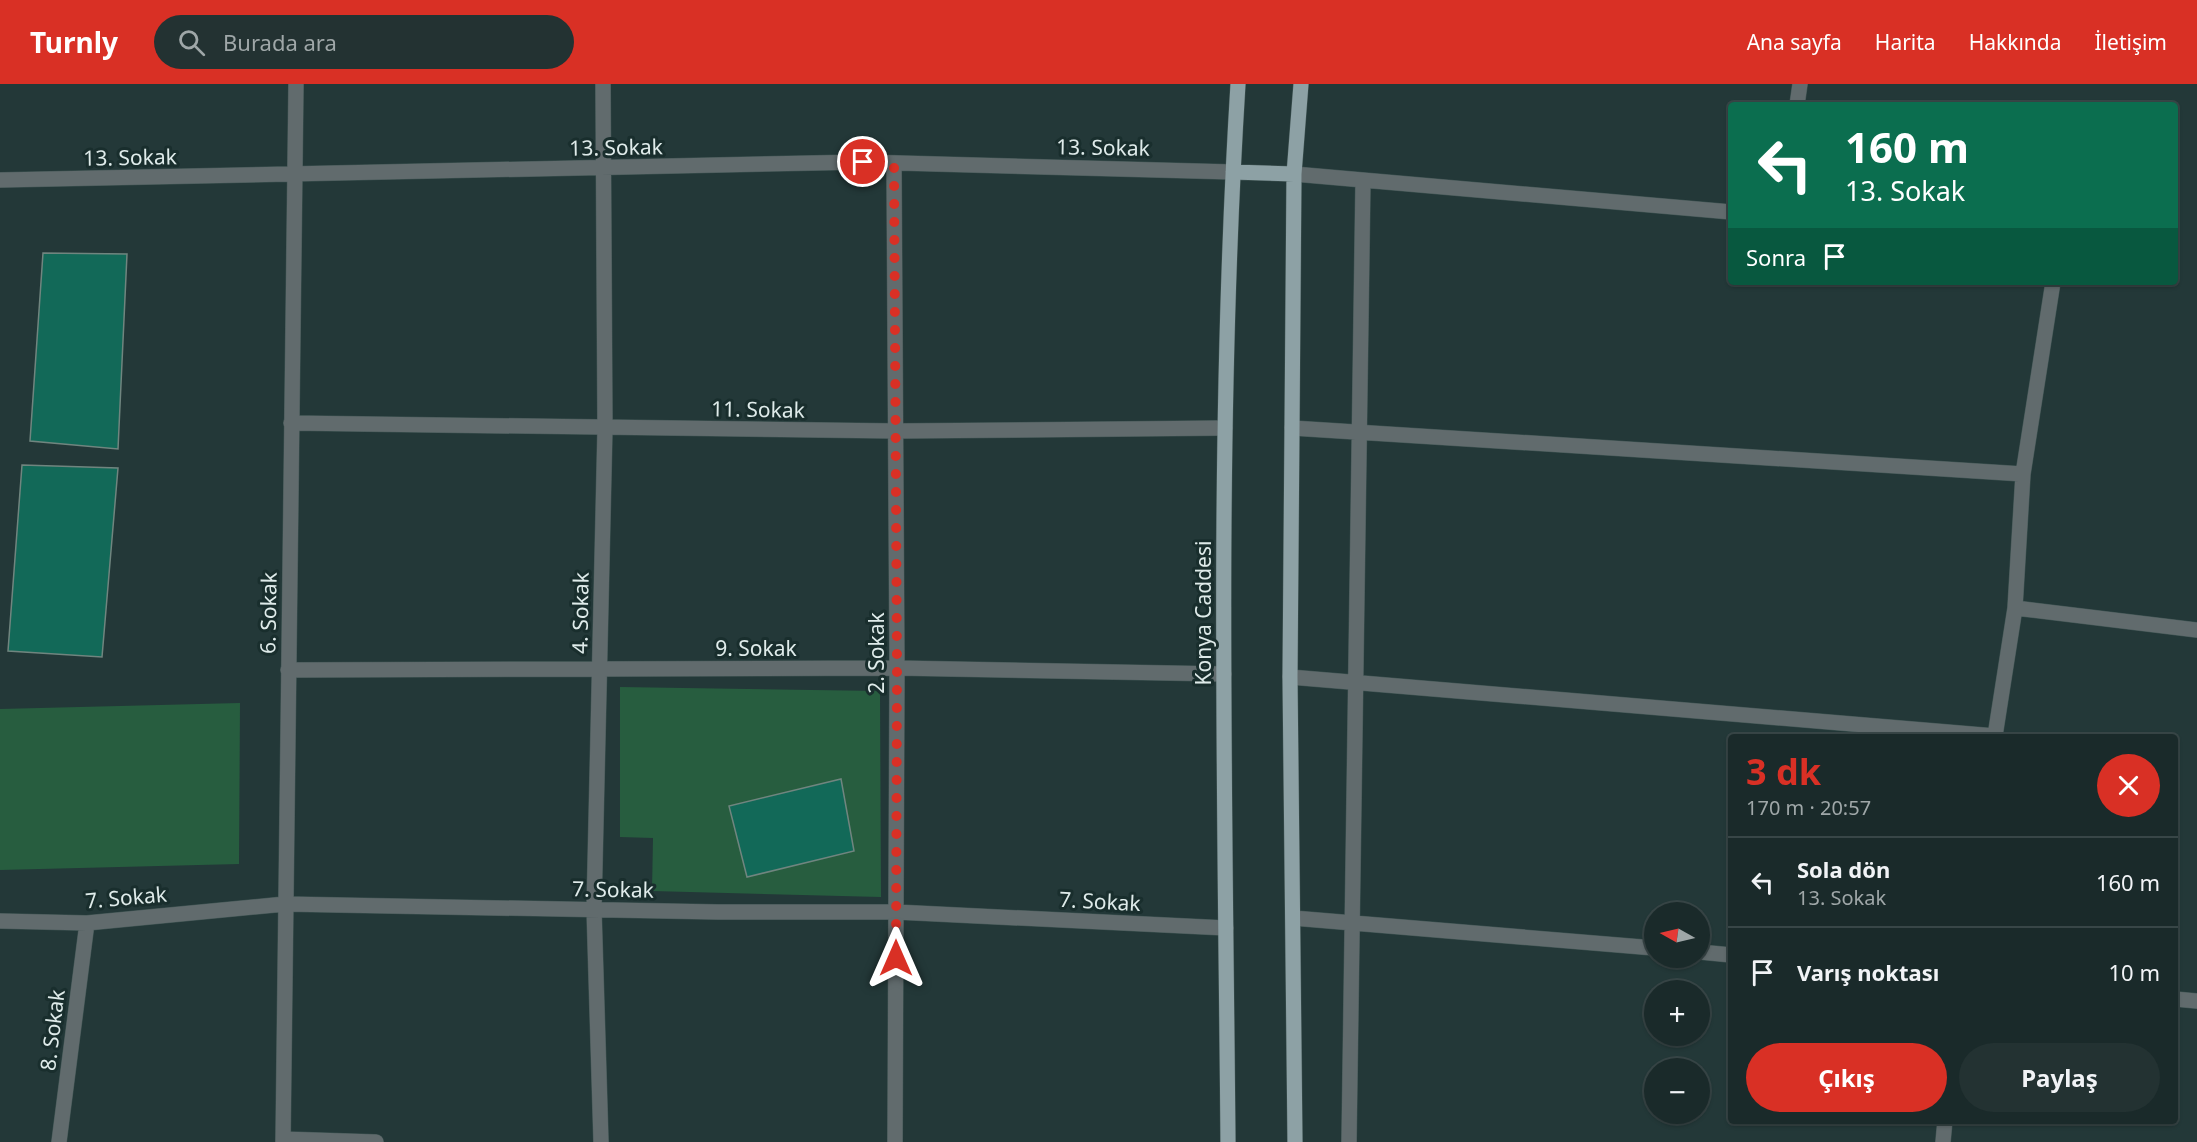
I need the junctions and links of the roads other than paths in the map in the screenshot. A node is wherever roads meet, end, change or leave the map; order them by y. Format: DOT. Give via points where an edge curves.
graph roads {
  1 [pos="296,84"];
  2 [pos="603,84"];
  3 [pos="1238,84"];
  4 [pos="1301,84"];
  5 [pos="1800,84"];
  6 [pos="1797,102"];
  7 [pos="894,163"];
  8 [pos="603,168"];
  9 [pos="1233,172"];
  10 [pos="1294,174"];
  11 [pos="295,175"];
  12 [pos="0,180"];
  13 [pos="1363,180"];
  14 [pos="1728,212"];
  15 [pos="2053,285"];
  16 [pos="291,423"];
  17 [pos="605,428"];
  18 [pos="1225,428"];
  19 [pos="1292,428"];
  20 [pos="896,431"];
  21 [pos="1360,432"];
  22 [pos="2023,474"];
  23 [pos="2014,608"];
  24 [pos="2197,630"];
  25 [pos="897,668"];
  26 [pos="288,670"];
  27 [pos="600,670"];
  28 [pos="1224,674"];
  29 [pos="1290,677"];
  30 [pos="1356,682"];
  31 [pos="1971,734"];
  32 [pos="1995,734"];
  33 [pos="285,904"];
  34 [pos="594,909"];
  35 [pos="896,912"];
  36 [pos="1293,918"];
  37 [pos="0,921"];
  38 [pos="87,923"];
  39 [pos="1352,923"];
  40 [pos="1226,928"];
  41 [pos="1644,947"];
  42 [pos="1710,953"];
  43 [pos="1728,955"];
  44 [pos="2178,999"];
  45 [pos="2197,1001"];
  46 [pos="1945,1124"];
  47 [pos="283,1140"];
  48 [pos="59,1142"];
  49 [pos="376,1142"];
  50 [pos="601,1142"];
  51 [pos="895,1142"];
  52 [pos="1228,1142"];
  53 [pos="1295,1142"];
  54 [pos="1349,1142"];
  55 [pos="1943,1142"];
  1 -- 11 [label="street, 6. Sokak"];
  2 -- 8 [label="street, 4. Sokak"];
  3 -- 9 [label="main road, Konya Caddesi"];
  4 -- 10 [label="main road"];
  5 -- 6 [label="street"];
  7 -- 8 [label="street, 13. Sokak"];
  7 -- 9 [label="street, 13. Sokak"];
  7 -- 20 [label="street, 2. Sokak"];
  8 -- 11 [label="street, 13. Sokak"];
  8 -- 17 [label="street, 4. Sokak"];
  9 -- 10 [label="main road"];
  9 -- 18 [label="main road, Konya Caddesi"];
  10 -- 13 [label="street"];
  10 -- 19 [label="main road"];
  11 -- 12 [label="street, 13. Sokak"];
  11 -- 16 [label="street, 6. Sokak"];
  13 -- 14 [label="street"];
  13 -- 21 [label="street"];
  15 -- 22 [label="street"];
  16 -- 17 [label="street, 11. Sokak"];
  16 -- 26 [label="street, 6. Sokak"];
  17 -- 20 [label="street, 11. Sokak"];
  17 -- 27 [label="street, 4. Sokak"];
  18 -- 20 [label="street, 11. Sokak"];
  18 -- 28 [label="main road, Konya Caddesi"];
  19 -- 21 [label="street"];
  19 -- 29 [label="main road"];
  20 -- 25 [label="street, 2. Sokak"];
  21 -- 22 [label="street"];
  21 -- 30 [label="street"];
  22 -- 23 [label="street"];
  23 -- 24 [label="street"];
  23 -- 32 [label="street"];
  25 -- 27 [label="street, 9. Sokak"];
  25 -- 28 [label="street, 9. Sokak"];
  25 -- 35 [label="street, 2. Sokak"];
  26 -- 27 [label="street, 9. Sokak"];
  26 -- 33 [label="street, 6. Sokak"];
  27 -- 34 [label="street, 4. Sokak"];
  28 -- 40 [label="main road, Konya Caddesi"];
  29 -- 30 [label="street"];
  29 -- 36 [label="main road"];
  30 -- 31 [label="street"];
  30 -- 39 [label="street"];
  33 -- 34 [label="street, 7. Sokak"];
  33 -- 38 [label="street, 7. Sokak"];
  33 -- 47 [label="street, 6. Sokak"];
  34 -- 35 [label="street, 7. Sokak"];
  34 -- 50 [label="street, 4. Sokak"];
  35 -- 40 [label="street, 7. Sokak"];
  35 -- 51 [label="street, 2. Sokak"];
  36 -- 39 [label="street"];
  36 -- 53 [label="main road"];
  37 -- 38 [label="street, 7. Sokak"];
  38 -- 48 [label="street, 8. Sokak"];
  39 -- 41 [label="street"];
  39 -- 54 [label="street"];
  40 -- 52 [label="main road, Konya Caddesi"];
  42 -- 43 [label="street"];
  44 -- 45 [label="street"];
  46 -- 55 [label="street"];
  47 -- 49 [label="street"];
}
